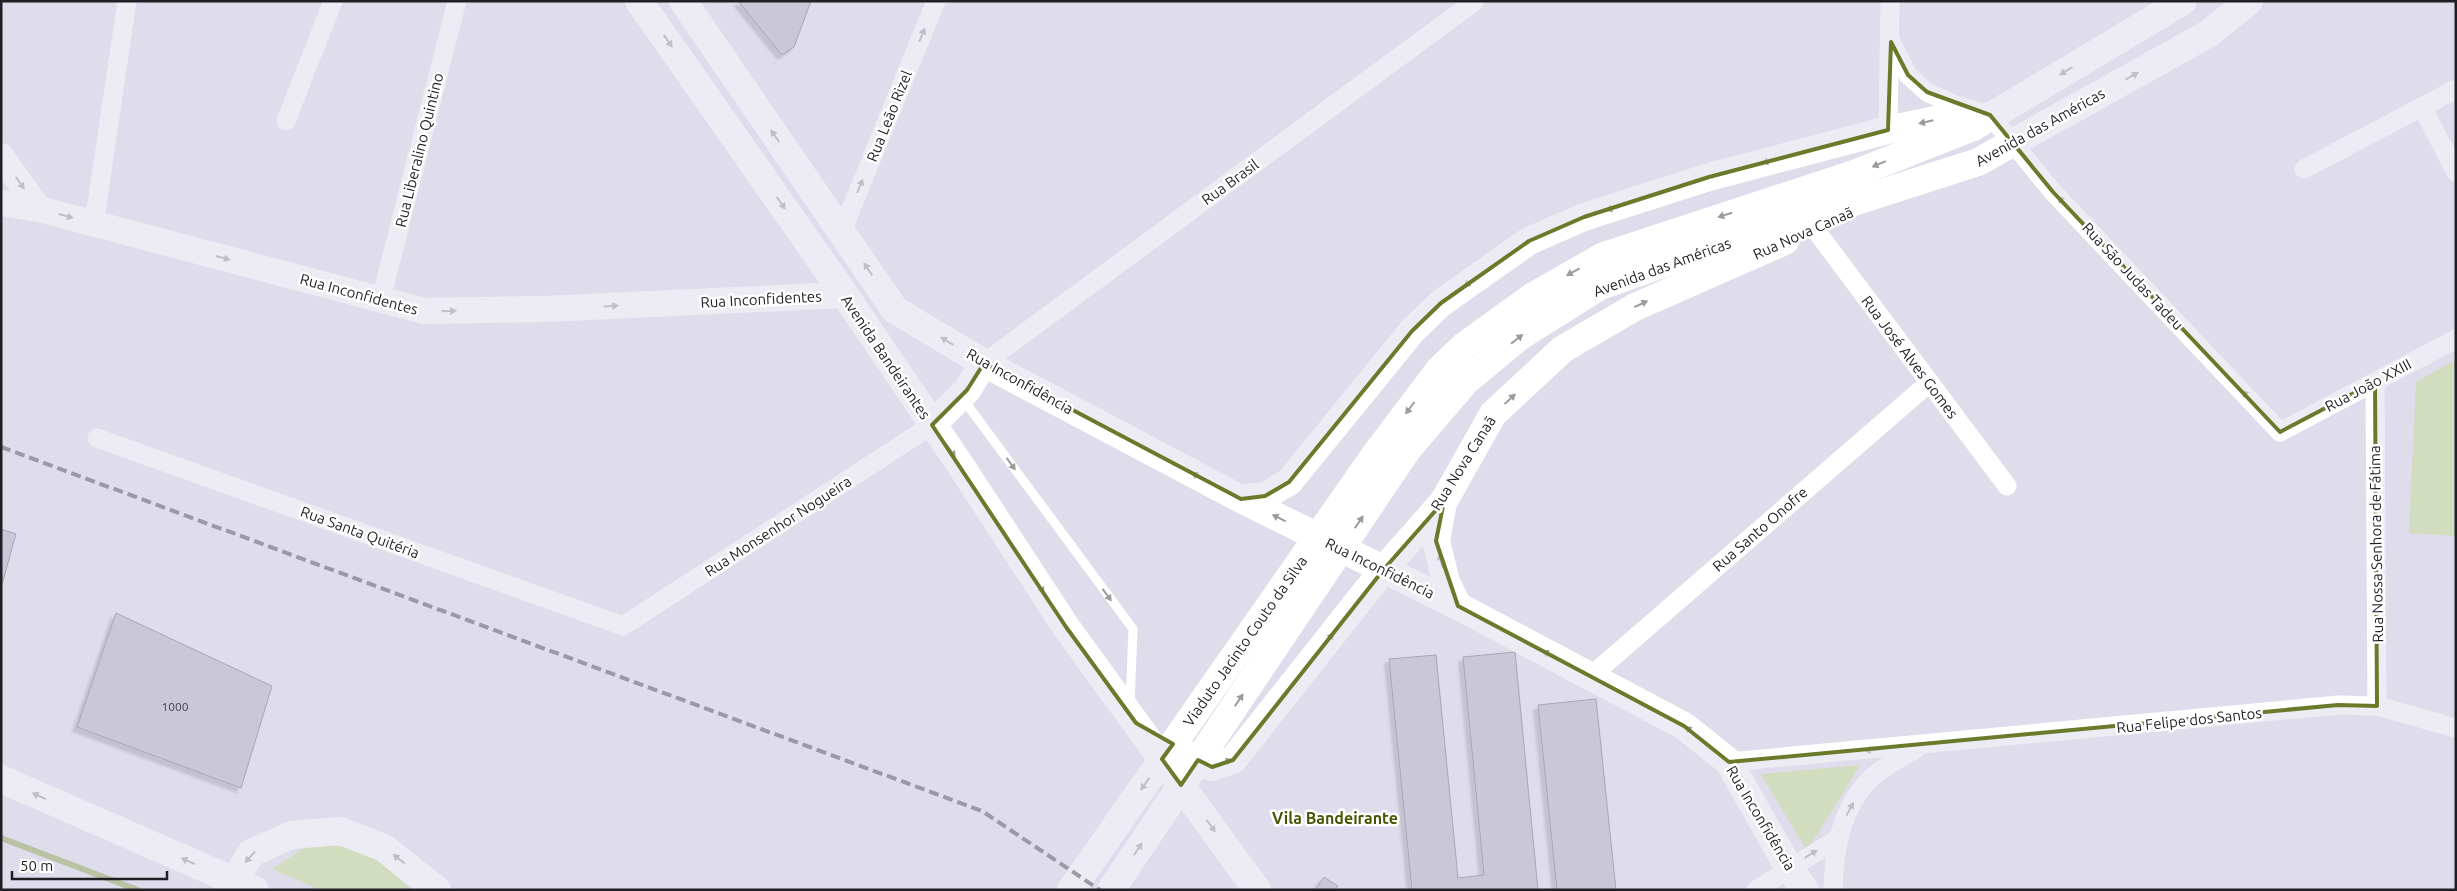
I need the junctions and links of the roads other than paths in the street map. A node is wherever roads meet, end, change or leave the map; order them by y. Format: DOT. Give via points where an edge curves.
graph roads {
  1 [pos="127,1"];
  2 [pos="333,1"];
  3 [pos="457,1"];
  4 [pos="640,1"];
  5 [pos="936,1"];
  6 [pos="1475,1"];
  7 [pos="1890,1"];
  8 [pos="2183,1"];
  9 [pos="2249,1"];
  10 [pos="689,5"];
  11 [pos="2149,22"];
  12 [pos="1891,42"];
  13 [pos="2172,54"];
  14 [pos="2456,89"];
  15 [pos="2422,107"];
  16 [pos="286,121"];
  17 [pos="1982,121"];
  18 [pos="1888,130"];
  19 [pos="2013,143"];
  20 [pos="1,156"];
  21 [pos="2304,169"];
  22 [pos="2456,172"];
  23 [pos="1918,182"];
  24 [pos="1,203"];
  25 [pos="39,209"];
  26 [pos="94,224"];
  27 [pos="1814,228"];
  28 [pos="842,231"];
  29 [pos="845,295"];
  30 [pos="381,299"];
  31 [pos="2456,339"];
  32 [pos="984,363"];
  33 [pos="1440,370"];
  34 [pos="1466,381"];
  35 [pos="2374,382"];
  36 [pos="1929,383"];
  37 [pos="961,396"];
  38 [pos="932,425"];
  39 [pos="2280,432"];
  40 [pos="97,438"];
  41 [pos="2007,486"];
  42 [pos="1241,499"];
  43 [pos="1444,501"];
  44 [pos="1384,569"];
  45 [pos="1458,606"];
  46 [pos="623,626"];
  47 [pos="1591,676"];
  48 [pos="2378,706"];
  49 [pos="1133,719"];
  50 [pos="2456,728"];
  51 [pos="1920,746"];
  52 [pos="1729,762"];
  53 [pos="1,779"];
  54 [pos="1837,839"];
  55 [pos="1789,868"];
  56 [pos="239,887"];
  57 [pos="437,890"];
  58 [pos="1071,890"];
  59 [pos="1111,890"];
  60 [pos="1257,890"];
  61 [pos="1756,890"];
  62 [pos="1805,890"];
  63 [pos="1833,890"];
  1 -- 26 [label="street"];
  2 -- 16 [label="street"];
  3 -- 30 [label="street, Rua Liberalino Quintino"];
  4 -- 29 [label="main road, Avenida Bandeirantes, one-way"];
  28 -- 5 [label="street, Rua Leão Rizel, one-way"];
  6 -- 32 [label="street, Rua Brasil"];
  7 -- 12 [label="street"];
  8 -- 11 [label="main road, Avenida das Américas"];
  9 -- 13 [label="main road, Avenida das Américas" via="2208,34"];
  28 -- 10 [label="main road, one-way"];
  11 -- 13 [label="main road"];
  11 -- 17 [label="main road, Avenida das Américas, one-way"];
  12 -- 17 [label="street" via="1908,74 1927,92"];
  12 -- 18 [label="street"];
  19 -- 13 [label="main road, Avenida das Américas, one-way"];
  14 -- 15 [label="street"];
  15 -- 21 [label="street"];
  15 -- 22 [label="street"];
  17 -- 18 [label="main road, one-way" via="1940,118"];
  17 -- 19 [label="street, Rua São Judas Tadeu"];
  17 -- 33 [label="main road, Avenida das Américas, one-way" via="1854,174 1604,256 1570,273 1501,319 1464,346"];
  18 -- 42 [label="main road, one-way" via="1700,180 1584,217 1529,242 1440,303 1412,331 1289,482 1265,496"];
  19 -- 23 [label="main road, Avenida das Américas" via="1978,162"];
  39 -- 19 [label="street, Rua São Judas Tadeu, one-way" via="2053,192"];
  20 -- 25 [label="street, one-way"];
  23 -- 27 [label="main road, Rua Nova Canaã"];
  34 -- 23 [label="main road, Avenida das Américas, one-way" via="1519,337 1600,286"];
  24 -- 25 [label="street, Rua Inconfidentes"];
  25 -- 26 [label="street, Rua Inconfidentes, one-way"];
  26 -- 30 [label="street, Rua Inconfidentes, one-way"];
  27 -- 36 [label="street, Rua José Alves Gomes"];
  43 -- 27 [label="main road, Rua Nova Canaã, one-way" via="1493,414 1563,349 1635,307"];
  32 -- 28 [label="main road, Rua Inconfidência, one-way" via="895,310"];
  30 -- 29 [label="street, Rua Inconfidentes, one-way" via="424,311 544,309"];
  29 -- 38 [label="main road, Avenida Bandeirantes"];
  31 -- 35 [label="street, Rua João XXIII"];
  32 -- 37 [label="main road"];
  42 -- 32 [label="main road, Rua Inconfidência, one-way"];
  33 -- 58 [label="main road, Viaduto Jacinto Couto da Silva, one-way" via="1375,455"];
  59 -- 34 [label="main road, Viaduto Jacinto Couto da Silva, one-way" via="1407,450"];
  35 -- 39 [label="street, Rua João XXIII"];
  35 -- 48 [label="street, Rua Nossa Senhora de Fátima"];
  36 -- 41 [label="street, Rua José Alves Gomes"];
  36 -- 47 [label="street, Rua Santo Onofre"];
  37 -- 38 [label="main road"];
  37 -- 49 [label="lane, one-way" via="1133,629"];
  38 -- 46 [label="street, Rua Monsenhor Nogueira"];
  38 -- 49 [label="main road, Avenida Bandeirantes, one-way" via="1066,626"];
  40 -- 46 [label="street, Rua Santa Quitéria"];
  44 -- 42 [label="main road, Rua Inconfidência, one-way"];
  43 -- 44 [label="main road, Rua Nova Canaã"];
  45 -- 43 [label="main road, one-way" via="1446,582 1436,541"];
  44 -- 45 [label="main road, Rua Inconfidência"];
  49 -- 44 [label="main road, Rua Nova Canaã, one-way" via="1179,751 1212,767 1233,760"];
  47 -- 45 [label="main road, Rua Inconfidência, one-way"];
  52 -- 47 [label="main road, Rua Inconfidência, one-way" via="1684,726"];
  48 -- 50 [label="street, Rua Felipe dos Santos"];
  48 -- 51 [label="street, Rua Felipe dos Santos" via="2338,705"];
  49 -- 60 [label="main road, Avenida Bandeirantes, one-way"];
  51 -- 52 [label="street, Rua Felipe dos Santos, one-way"];
  54 -- 51 [label="street, Rua Felipe dos Santos, one-way" via="1849,807 1872,777"];
  52 -- 55 [label="main road, Rua Inconfidência"];
  56 -- 53 [label="main road, one-way"];
  55 -- 54 [label="street, one-way"];
  54 -- 63 [label="street, Rua Felipe dos Santos"];
  55 -- 61 [label="street"];
  55 -- 62 [label="main road, Rua Inconfidência"];
  57 -- 56 [label="main road, one-way" via="384,848 341,831 292,835 251,853"];
}
